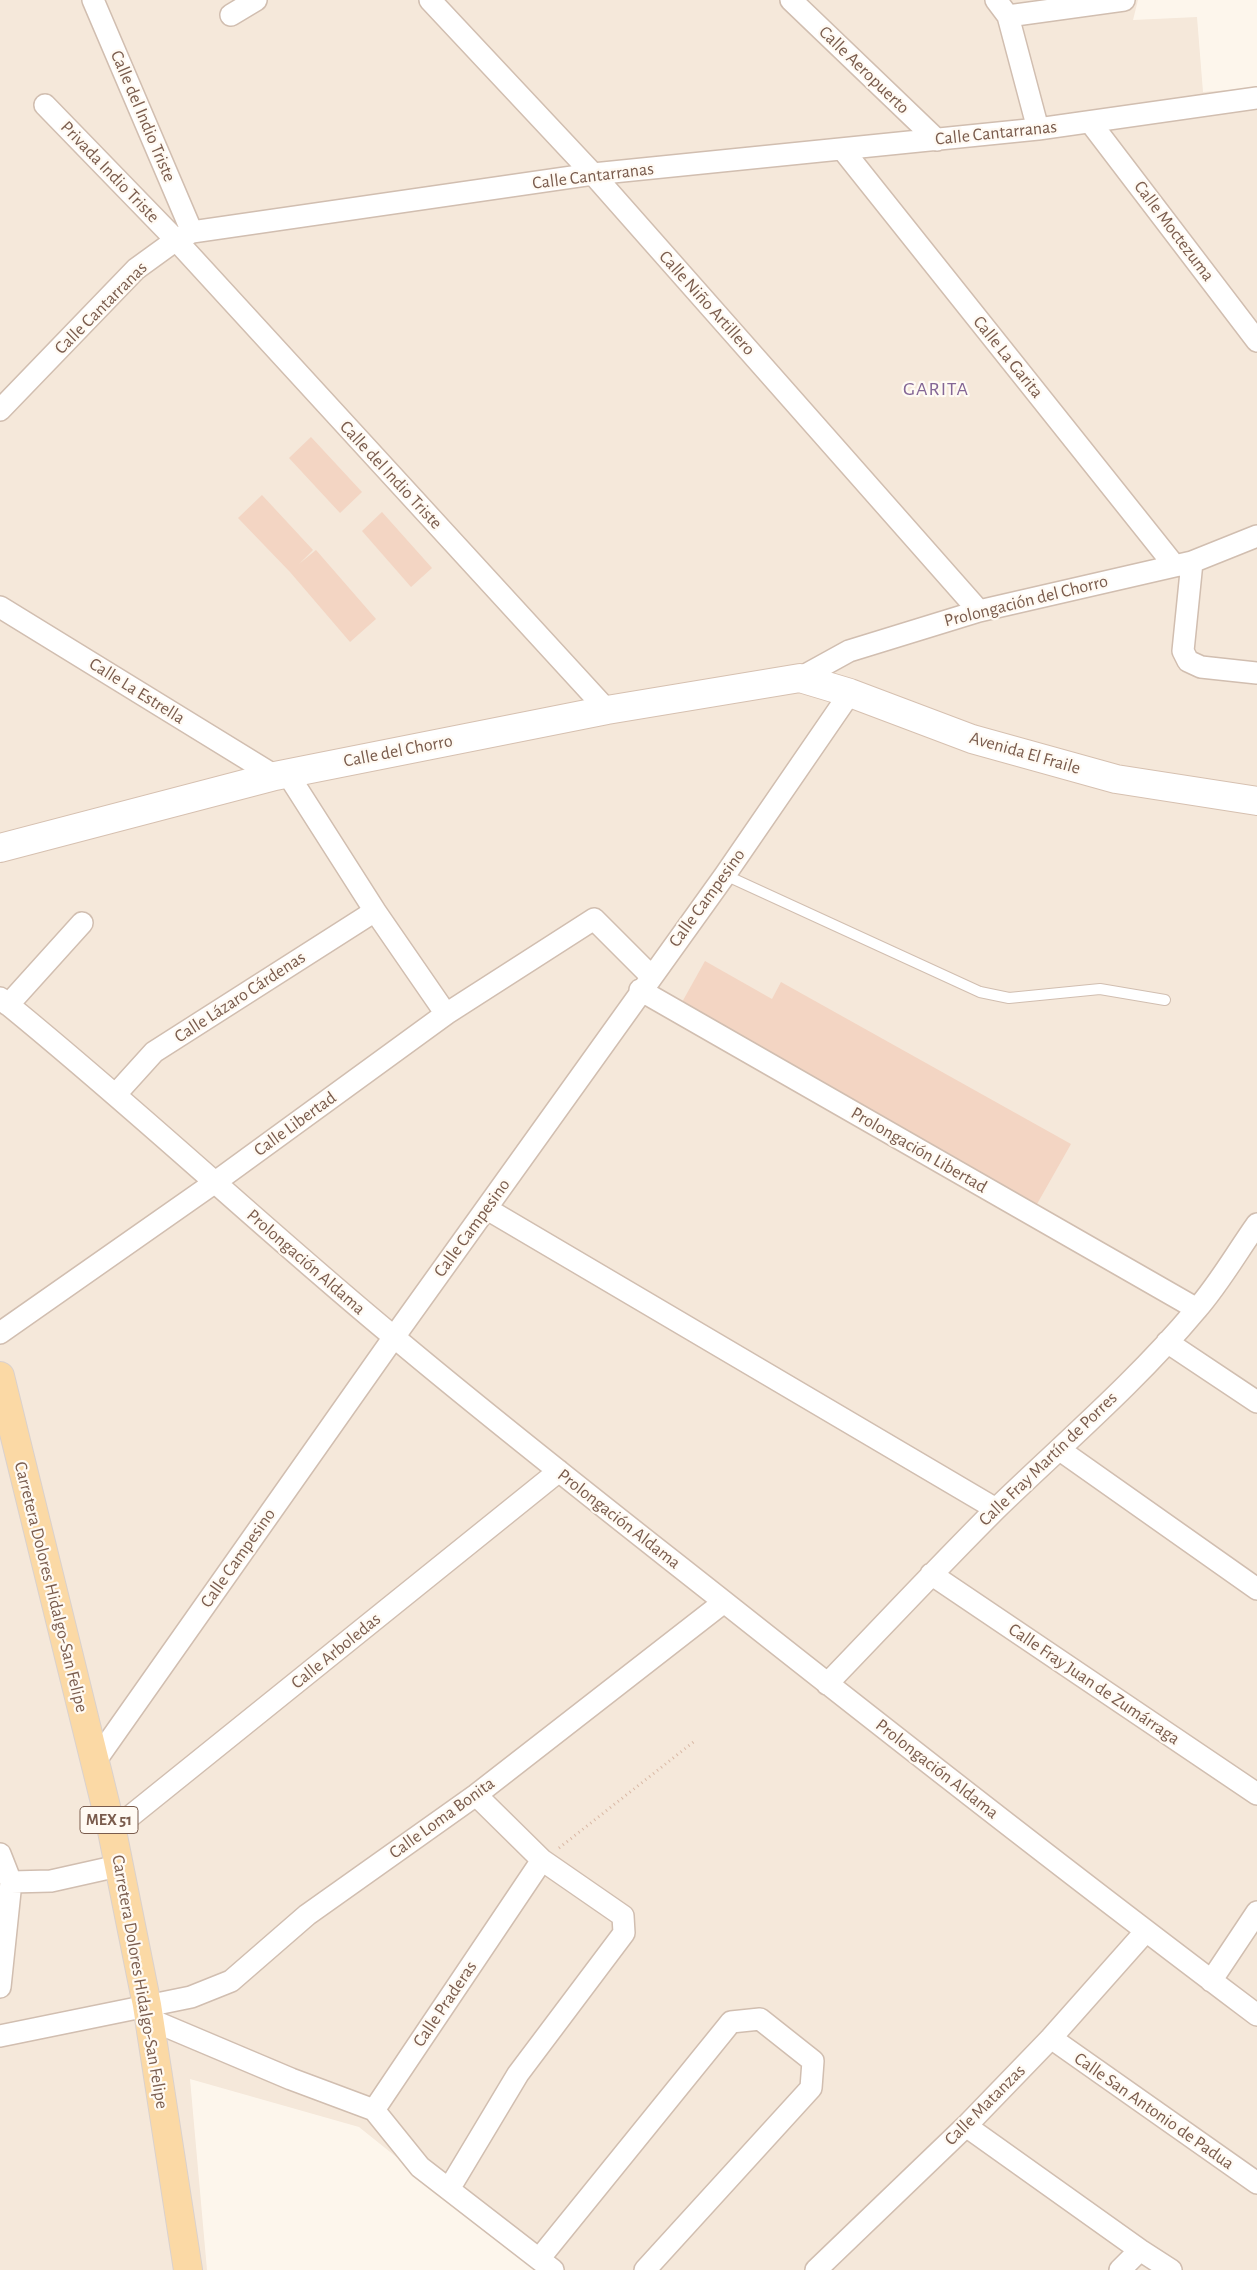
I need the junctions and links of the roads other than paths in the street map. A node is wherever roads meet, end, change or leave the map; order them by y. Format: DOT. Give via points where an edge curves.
graph roads {
  1 [pos="93,0"];
  2 [pos="256,0"];
  3 [pos="430,0"];
  4 [pos="791,0"];
  5 [pos="1124,0"];
  6 [pos="1004,6"];
  7 [pos="231,16"];
  8 [pos="1257,98"];
  9 [pos="45,104"];
  10 [pos="1090,122"];
  11 [pos="1038,128"];
  12 [pos="937,140"];
  13 [pos="843,150"];
  14 [pos="593,174"];
  15 [pos="184,236"];
  16 [pos="1257,341"];
  17 [pos="0,410"];
  18 [pos="1257,536"];
  19 [pos="1183,563"];
  20 [pos="0,607"];
  21 [pos="979,611"];
  22 [pos="1257,673"];
  23 [pos="800,678"];
  24 [pos="850,693"];
  25 [pos="607,710"];
  26 [pos="281,775"];
  27 [pos="1257,801"];
  28 [pos="0,848"];
  29 [pos="725,875"];
  30 [pos="375,911"];
  31 [pos="594,919"];
  32 [pos="82,923"];
  33 [pos="646,983"];
  34 [pos="1165,1000"];
  35 [pos="4,1001"];
  36 [pos="446,1014"];
  37 [pos="116,1094"];
  38 [pos="214,1183"];
  39 [pos="487,1209"];
  40 [pos="1257,1224"];
  41 [pos="1197,1309"];
  42 [pos="0,1333"];
  43 [pos="394,1337"];
  44 [pos="1168,1342"];
  45 [pos="0,1376"];
  46 [pos="1257,1402"];
  47 [pos="1060,1450"];
  48 [pos="559,1471"];
  49 [pos="996,1509"];
  50 [pos="931,1574"];
  51 [pos="1257,1589"];
  52 [pos="724,1602"];
  53 [pos="828,1684"];
  54 [pos="94,1762"];
  55 [pos="476,1794"];
  56 [pos="1257,1794"];
  57 [pos="112,1831"];
  58 [pos="0,1854"];
  59 [pos="542,1860"];
  60 [pos="118,1866"];
  61 [pos="11,1882"];
  62 [pos="1257,1912"];
  63 [pos="1146,1931"];
  64 [pos="1211,1981"];
  65 [pos="0,1987"];
  66 [pos="148,2012"];
  67 [pos="1257,2015"];
  68 [pos="0,2036"];
  69 [pos="1052,2038"];
  70 [pos="374,2110"];
  71 [pos="966,2126"];
  72 [pos="1257,2183"];
  73 [pos="449,2189"];
  74 [pos="1140,2250"];
  75 [pos="546,2265"];
  76 [pos="188,2270"];
  77 [pos="645,2270"];
  78 [pos="816,2270"];
  79 [pos="1120,2270"];
  80 [pos="1171,2270"];
  1 -- 15 [label="street, Calle del Indio Triste"];
  2 -- 7 [label="street"];
  3 -- 14 [label="street, Calle Niño Artillero"];
  4 -- 12 [label="street, Calle Aeropuerto"];
  5 -- 6 [label="street"];
  6 -- 11 [label="street"];
  8 -- 10 [label="street, Calle Cantarranas"];
  9 -- 15 [label="street, Privada Indio Triste"];
  10 -- 11 [label="street, Calle Cantarranas"];
  10 -- 16 [label="street, Calle Moctezuma"];
  11 -- 12 [label="street, Calle Cantarranas"];
  12 -- 13 [label="street, Calle Cantarranas"];
  13 -- 14 [label="street, Calle Cantarranas"];
  13 -- 19 [label="street, Calle La Garita"];
  14 -- 15 [label="street, Calle Cantarranas"];
  14 -- 21 [label="street, Calle Niño Artillero"];
  15 -- 17 [label="street, Calle Cantarranas" via="136,269"];
  15 -- 25 [label="street, Calle del Indio Triste"];
  18 -- 19 [label="street, Prolongación del Chorro"];
  19 -- 21 [label="street, Prolongación del Chorro"];
  19 -- 22 [label="street" via="1184,651 1188,661 1201,667"];
  20 -- 26 [label="street, Calle La Estrella"];
  21 -- 23 [label="street, Prolongación del Chorro" via="850,651"];
  23 -- 24 [label="street, Avenida El Fraile"];
  23 -- 25 [label="street, Calle del Chorro"];
  24 -- 27 [label="street, Avenida El Fraile" via="972,739 1116,779"];
  24 -- 29 [label="street, Calle Campesino"];
  25 -- 26 [label="street, Calle del Chorro"];
  26 -- 28 [label="street, Calle del Chorro"];
  26 -- 30 [label="street, Calle La Estrella"];
  29 -- 33 [label="street, Calle Campesino"];
  29 -- 34 [label="lane" via="980,992 1009,998 1100,989"];
  30 -- 36 [label="street, Calle La Estrella"];
  30 -- 37 [label="street, Calle Lázaro Cárdenas" via="154,1052"];
  31 -- 33 [label="street, Prolongación Libertad"];
  31 -- 36 [label="street, Calle Libertad"];
  32 -- 35 [label="street"];
  33 -- 39 [label="street, Calle Campesino"];
  33 -- 41 [label="street, Prolongación Libertad"];
  35 -- 37 [label="street, Prolongación Aldama"];
  36 -- 38 [label="street, Calle Libertad"];
  37 -- 38 [label="street, Prolongación Aldama"];
  38 -- 42 [label="street, Calle Libertad"];
  38 -- 43 [label="street, Prolongación Aldama"];
  39 -- 43 [label="street, Calle Campesino"];
  39 -- 49 [label="street"];
  40 -- 41 [label="street, Calle Fray Martín de Porres"];
  41 -- 44 [label="street, Calle Fray Martín de Porres"];
  43 -- 48 [label="street, Prolongación Aldama"];
  43 -- 54 [label="street, Calle Campesino"];
  44 -- 46 [label="street"];
  44 -- 47 [label="street, Calle Fray Martín de Porres"];
  45 -- 54 [label="main road, Carretera Dolores Hidalgo-San Felipe / MEX 51"];
  47 -- 49 [label="street, Calle Fray Martín de Porres"];
  47 -- 51 [label="street"];
  48 -- 52 [label="street, Prolongación Aldama"];
  48 -- 57 [label="street, Calle Arboledas"];
  49 -- 50 [label="street, Calle Fray Martín de Porres"];
  50 -- 53 [label="street, Calle Fray Martín de Porres"];
  50 -- 56 [label="street, Calle Fray Juan de Zumárraga"];
  52 -- 53 [label="street, Prolongación Aldama"];
  52 -- 55 [label="street, Calle Loma Bonita"];
  53 -- 63 [label="street, Prolongación Aldama"];
  54 -- 57 [label="main road, Carretera Dolores Hidalgo-San Felipe / MEX 51"];
  55 -- 59 [label="street"];
  55 -- 66 [label="street, Calle Loma Bonita" via="306,1915 232,1981"];
  57 -- 60 [label="main road, Carretera Dolores Hidalgo-San Felipe / MEX 51"];
  58 -- 61 [label="street"];
  59 -- 70 [label="street, Calle Praderas"];
  59 -- 73 [label="street" via="623,1916 624,1933 518,2074"];
  60 -- 61 [label="street" via="51,1881"];
  60 -- 66 [label="main road, Carretera Dolores Hidalgo-San Felipe / MEX 51"];
  61 -- 65 [label="street"];
  62 -- 64 [label="street"];
  63 -- 64 [label="street, Prolongación Aldama"];
  63 -- 69 [label="street, Calle Matanzas"];
  64 -- 67 [label="street, Prolongación Aldama"];
  66 -- 68 [label="street, Calle Loma Bonita"];
  66 -- 70 [label="street" via="291,2079"];
  66 -- 76 [label="main road, Carretera Dolores Hidalgo-San Felipe / MEX 51"];
  69 -- 71 [label="street, Calle Matanzas"];
  69 -- 72 [label="street, Calle San Antonio de Padua"];
  70 -- 73 [label="street" via="420,2167"];
  71 -- 74 [label="street"];
  71 -- 78 [label="street, Calle Matanzas"];
  73 -- 75 [label="street"];
  74 -- 79 [label="street"];
  74 -- 80 [label="street"];
  75 -- 77 [label="street" via="731,2022 760,2019 813,2061 811,2088"];
}
